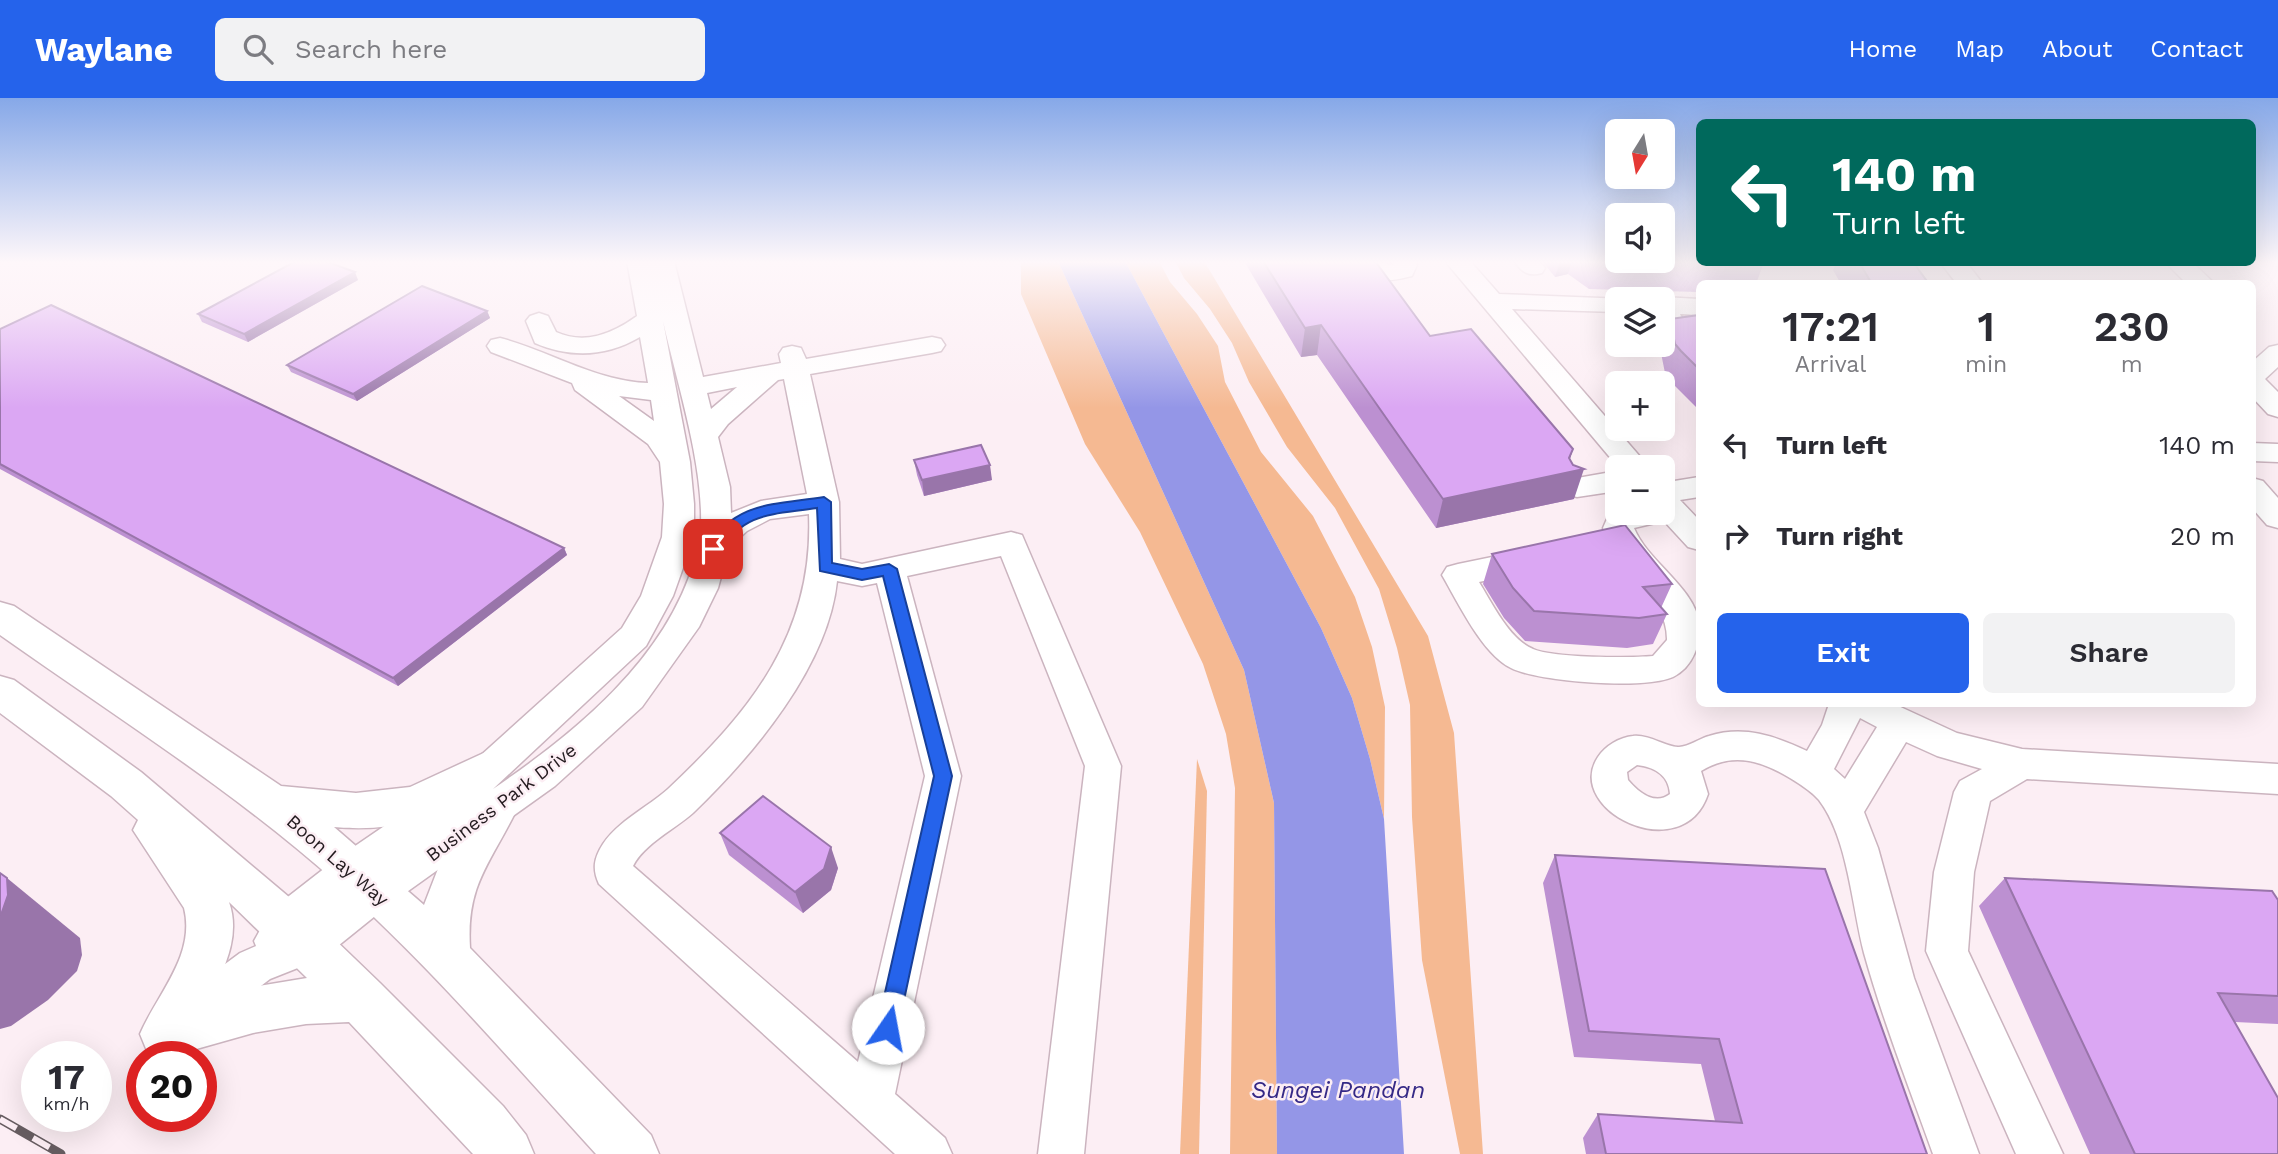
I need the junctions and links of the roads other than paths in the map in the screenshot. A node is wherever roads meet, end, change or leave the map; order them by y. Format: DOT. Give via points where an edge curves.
graph roads {
  1 [pos="649,310"];
  2 [pos="674,310"];
  3 [pos="1501,310"];
  4 [pos="651,318"];
  5 [pos="539,321"];
  6 [pos="929,338"];
  7 [pos="556,344"];
  8 [pos="500,346"];
  9 [pos="2278,353"];
  10 [pos="786,366"];
  11 [pos="573,375"];
  12 [pos="2256,375"];
  13 [pos="690,380"];
  14 [pos="2256,383"];
  15 [pos="662,385"];
  16 [pos="2278,408"];
  17 [pos="703,436"];
  18 [pos="2256,452"];
  19 [pos="2278,453"];
  20 [pos="1624,455"];
  21 [pos="675,462"];
  22 [pos="1605,483"];
  23 [pos="1577,487"];
  24 [pos="1696,488"];
  25 [pos="1675,498"];
  26 [pos="824,502"];
  27 [pos="1675,517"];
  28 [pos="1619,525"];
  29 [pos="1696,537"];
  30 [pos="713,549"];
  31 [pos="1559,554"];
  32 [pos="825,567"];
  33 [pos="889,569"];
  34 [pos="0,616"];
  35 [pos="0,691"];
  36 [pos="1846,707"];
  37 [pos="1870,707"];
  38 [pos="1897,722"];
  39 [pos="2022,764"];
  40 [pos="1678,766"];
  41 [pos="1813,773"];
  42 [pos="2278,779"];
  43 [pos="126,784"];
  44 [pos="491,790"];
  45 [pos="272,803"];
  46 [pos="1844,811"];
  47 [pos="365,881"];
  48 [pos="297,934"];
  49 [pos="447,957"];
  50 [pos="363,999"];
  51 [pos="165,1034"];
  52 [pos="871,1104"];
  53 [pos="507,1154"];
  54 [pos="632,1154"];
  55 [pos="929,1154"];
  56 [pos="1061,1154"];
  57 [pos="1955,1154"];
  58 [pos="2040,1154"];
  1 -- 4 [label="street, Business Park Drive"];
  2 -- 13 [label="street, Business Park Drive"];
  3 -- 20 [label="street"];
  4 -- 7 [label="street" via="618,340 595,347"];
  4 -- 15 [label="street, Business Park Drive"];
  5 -- 7 [label="street" via="544,337"];
  6 -- 10 [label="street"];
  7 -- 15 [label="street"];
  8 -- 11 [label="street"];
  9 -- 12 [label="street"];
  10 -- 13 [label="street"];
  10 -- 17 [label="street" via="723,413"];
  10 -- 26 [label="street"];
  11 -- 15 [label="street" via="649,393"];
  11 -- 21 [label="street" via="658,438"];
  13 -- 17 [label="street, Business Park Drive"];
  14 -- 16 [label="street"];
  15 -- 21 [label="street, Business Park Drive"];
  17 -- 30 [label="street, Business Park Drive" via="715,487"];
  18 -- 19 [label="street"];
  21 -- 44 [label="street, Business Park Drive" via="678,537 657,596 634,637"];
  22 -- 23 [label="street"];
  24 -- 25 [label="street"];
  26 -- 30 [label="street" via="750,514 726,530"];
  26 -- 32 [label="street"];
  27 -- 29 [label="street"];
  28 -- 31 [label="street" via="1610,543 1680,611 1684,639 1676,656 1659,668 1579,668 1525,662 1507,648 1458,575"];
  30 -- 44 [label="street, Business Park Drive" via="702,588 682,627 630,697 542,775"];
  32 -- 33 [label="street" via="862,575"];
  32 -- 52 [label="street" via="802,646 776,695 737,744 616,856 613,872"];
  33 -- 52 [label="street" via="943,776"];
  33 -- 56 [label="street" via="1010,543 1103,766"];
  34 -- 45 [label="main road, Boon Lay Way"];
  35 -- 43 [label="main road"];
  36 -- 41 [label="street"];
  37 -- 38 [label="street"];
  38 -- 39 [label="street" via="1950,746"];
  38 -- 46 [label="street"];
  39 -- 42 [label="street"];
  39 -- 58 [label="street" via="1973,792 1954,872 1947,951"];
  40 -- 41 [label="street" via="1712,747 1731,743 1756,745"];
  41 -- 46 [label="street" via="1833,791"];
  43 -- 48 [label="main road"];
  43 -- 51 [label="main road" via="209,908 211,936 203,960"];
  44 -- 45 [label="main road" via="356,811"];
  44 -- 47 [label="street, Business Park Drive"];
  44 -- 49 [label="main road" via="449,898"];
  45 -- 47 [label="main road, Boon Lay Way"];
  46 -- 57 [label="street" via="1860,853 1886,957"];
  47 -- 48 [label="street, Business Park Drive"];
  47 -- 49 [label="main road, Boon Lay Way"];
  48 -- 50 [label="main road"];
  48 -- 51 [label="street, Business Park Drive"];
  49 -- 54 [label="main road, Boon Lay Way"];
  50 -- 51 [label="main road" via="306,1001 253,1010"];
  50 -- 53 [label="main road"];
  52 -- 55 [label="street"];
}
